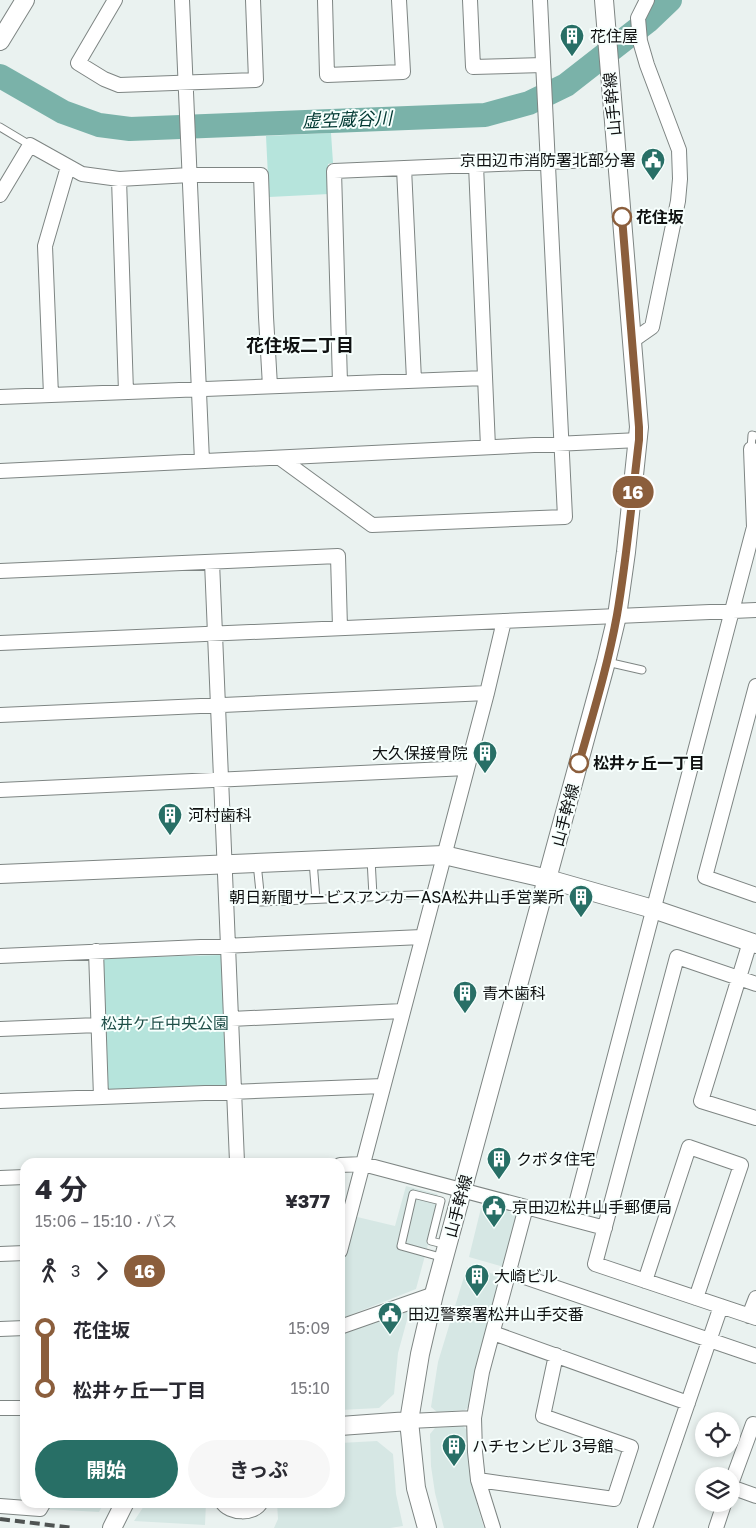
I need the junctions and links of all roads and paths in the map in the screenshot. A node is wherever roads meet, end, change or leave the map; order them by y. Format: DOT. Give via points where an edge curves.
graph roads {
  1 [pos="24,0"];
  2 [pos="115,0"];
  3 [pos="182,0"];
  4 [pos="253,0"];
  5 [pos="325,0"];
  6 [pos="399,0"];
  7 [pos="470,0"];
  8 [pos="540,0"];
  9 [pos="604,0"];
  10 [pos="647,0"];
  11 [pos="0,41"];
  12 [pos="543,65"];
  13 [pos="185,87"];
  14 [pos="0,127"];
  15 [pos="30,145"];
  16 [pos="617,159"];
  17 [pos="547,162"];
  18 [pos="476,165"];
  19 [pos="68,167"];
  20 [pos="404,168"];
  21 [pos="190,170"];
  22 [pos="118,179"];
  23 [pos="0,195"];
  24 [pos="632,341"];
  25 [pos="485,378"];
  26 [pos="414,380"];
  27 [pos="340,383"];
  28 [pos="270,386"];
  29 [pos="199,389"];
  30 [pos="126,392"];
  31 [pos="51,395"];
  32 [pos="0,397"];
  33 [pos="639,440"];
  34 [pos="754,442"];
  35 [pos="561,444"];
  36 [pos="488,448"];
  37 [pos="280,458"];
  38 [pos="202,462"];
  39 [pos="0,472"];
  40 [pos="755,527"];
  41 [pos="212,562"];
  42 [pos="0,571"];
  43 [pos="756,610"];
  44 [pos="732,611"];
  45 [pos="617,616"];
  46 [pos="504,621"];
  47 [pos="340,628"];
  48 [pos="215,634"];
  49 [pos="0,643"];
  50 [pos="606,662"];
  51 [pos="642,670"];
  52 [pos="756,686"];
  53 [pos="487,693"];
  54 [pos="218,705"];
  55 [pos="0,715"];
  56 [pos="467,768"];
  57 [pos="221,780"];
  58 [pos="0,790"];
  59 [pos="444,855"];
  60 [pos="371,858"];
  61 [pos="313,860"];
  62 [pos="257,863"];
  63 [pos="225,864"];
  64 [pos="0,874"];
  65 [pos="548,879"];
  66 [pos="434,894"];
  67 [pos="756,895"];
  68 [pos="373,896"];
  69 [pos="316,899"];
  70 [pos="653,909"];
  71 [pos="422,937"];
  72 [pos="753,943"];
  73 [pos="228,945"];
  74 [pos="96,951"];
  75 [pos="0,956"];
  76 [pos="738,978"];
  77 [pos="756,984"];
  78 [pos="403,1011"];
  79 [pos="231,1019"];
  80 [pos="98,1025"];
  81 [pos="0,1029"];
  82 [pos="383,1086"];
  83 [pos="234,1092"];
  84 [pos="101,1097"];
  85 [pos="0,1101"];
  86 [pos="756,1118"];
  87 [pos="238,1158"];
  88 [pos="363,1164"];
  89 [pos="345,1165"];
  90 [pos="0,1178"];
  91 [pos="20,1178"];
  92 [pos="462,1190"];
  93 [pos="526,1207"];
  94 [pos="572,1219"];
  95 [pos="605,1228"];
  96 [pos="345,1229"];
  97 [pos="446,1252"];
  98 [pos="20,1253"];
  99 [pos="0,1254"];
  100 [pos="510,1272"];
  101 [pos="645,1281"];
  102 [pos="434,1294"];
  103 [pos="696,1298"];
  104 [pos="756,1298"];
  105 [pos="721,1306"];
  106 [pos="753,1317"];
  107 [pos="345,1325"];
  108 [pos="20,1328"];
  109 [pos="0,1329"];
  110 [pos="492,1333"];
  111 [pos="709,1340"];
  112 [pos="556,1355"];
  113 [pos="756,1356"];
  114 [pos="688,1403"];
  115 [pos="0,1408"];
  116 [pos="20,1408"];
  117 [pos="474,1418"];
  118 [pos="409,1421"];
  119 [pos="756,1425"];
  120 [pos="345,1426"];
  121 [pos="738,1467"];
  122 [pos="478,1480"];
  123 [pos="740,1490"];
  124 [pos="756,1496"];
  125 [pos="0,1506"];
  126 [pos="20,1508"];
  127 [pos="27,1508"];
  128 [pos="41,1508"];
  129 [pos="122,1508"];
  130 [pos="228,1508"];
  131 [pos="257,1508"];
  132 [pos="721,1512"];
  133 [pos="113,1524"];
  134 [pos="427,1528"];
  135 [pos="493,1528"];
  136 [pos="645,1528"];
  137 [pos="716,1528"];
  1 -- 11 [label="street"];
  2 -- 13 [label="street" via="78,63 119,85"];
  3 -- 13 [label="street"];
  4 -- 13 [label="street" via="256,80"];
  5 -- 6 [label="street" via="327,75 403,72"];
  7 -- 12 [label="street" via="473,67"];
  8 -- 12 [label="street"];
  9 -- 16 [label="street, 山手幹線"];
  10 -- 24 [label="street" via="638,18 640,41 679,150 680,179 652,327"];
  12 -- 17 [label="street"];
  13 -- 21 [label="street"];
  14 -- 15 [label="lane"];
  15 -- 19 [label="street"];
  15 -- 23 [label="street"];
  16 -- 17 [label="street"];
  16 -- 24 [label="street, 山手幹線"];
  17 -- 18 [label="street"];
  17 -- 35 [label="street"];
  18 -- 20 [label="street"];
  18 -- 25 [label="street"];
  19 -- 22 [label="street" via="82,174"];
  19 -- 31 [label="street" via="45,246"];
  20 -- 26 [label="street"];
  20 -- 27 [label="street" via="334,171"];
  21 -- 22 [label="street"];
  21 -- 28 [label="street" via="261,175"];
  21 -- 29 [label="street"];
  22 -- 30 [label="street"];
  24 -- 33 [label="street, 山手幹線"];
  25 -- 26 [label="street"];
  25 -- 36 [label="street"];
  26 -- 27 [label="street"];
  27 -- 28 [label="street"];
  28 -- 29 [label="street"];
  29 -- 30 [label="street"];
  29 -- 38 [label="street"];
  30 -- 31 [label="street"];
  31 -- 32 [label="street"];
  33 -- 35 [label="street"];
  33 -- 45 [label="street, 山手幹線"];
  34 -- 40 [label="street"];
  35 -- 36 [label="street"];
  35 -- 37 [label="street" via="565,517 372,525"];
  36 -- 37 [label="street"];
  37 -- 38 [label="street"];
  38 -- 39 [label="street"];
  40 -- 44 [label="street"];
  41 -- 42 [label="street"];
  41 -- 47 [label="street" via="338,556"];
  41 -- 48 [label="street"];
  43 -- 44 [label="street"];
  44 -- 45 [label="street"];
  44 -- 70 [label="street"];
  45 -- 46 [label="street"];
  45 -- 50 [label="street, 山手幹線"];
  46 -- 47 [label="street"];
  46 -- 53 [label="street"];
  47 -- 48 [label="street"];
  48 -- 49 [label="street"];
  48 -- 54 [label="street"];
  50 -- 51 [label="lane"];
  50 -- 65 [label="street, 山手幹線"];
  52 -- 67 [label="street" via="705,877"];
  53 -- 54 [label="street"];
  53 -- 56 [label="street"];
  54 -- 55 [label="street"];
  54 -- 57 [label="street"];
  56 -- 57 [label="street"];
  56 -- 59 [label="street"];
  57 -- 58 [label="street"];
  57 -- 63 [label="street"];
  59 -- 60 [label="street"];
  59 -- 65 [label="street"];
  59 -- 66 [label="street"];
  60 -- 61 [label="street"];
  60 -- 68 [label="lane"];
  61 -- 62 [label="street"];
  61 -- 69 [label="lane"];
  62 -- 63 [label="street"];
  62 -- 69 [label="lane" via="261,902"];
  63 -- 64 [label="street"];
  63 -- 73 [label="street"];
  65 -- 70 [label="street"];
  65 -- 92 [label="street, 山手幹線"];
  66 -- 68 [label="lane"];
  66 -- 71 [label="street"];
  68 -- 69 [label="lane"];
  70 -- 72 [label="street"];
  70 -- 94 [label="street"];
  71 -- 73 [label="street"];
  71 -- 78 [label="street"];
  72 -- 76 [label="street"];
  73 -- 74 [label="street"];
  73 -- 79 [label="street"];
  74 -- 75 [label="street"];
  74 -- 80 [label="street"];
  76 -- 77 [label="street"];
  76 -- 86 [label="street" via="701,1101"];
  76 -- 95 [label="street" via="677,957"];
  78 -- 79 [label="street"];
  78 -- 82 [label="street"];
  79 -- 83 [label="street"];
  80 -- 81 [label="street"];
  80 -- 84 [label="street"];
  82 -- 83 [label="street"];
  82 -- 88 [label="street"];
  83 -- 84 [label="street"];
  83 -- 87 [label="street"];
  84 -- 85 [label="street"];
  88 -- 89 [label="street"];
  88 -- 92 [label="street"];
  88 -- 96 [label="street"];
  90 -- 91 [label="street"];
  92 -- 93 [label="street"];
  92 -- 97 [label="street, 山手幹線"];
  93 -- 94 [label="street"];
  93 -- 100 [label="street"];
  94 -- 95 [label="street"];
  95 -- 101 [label="street" via="595,1264"];
  97 -- 97 [label="lane" via="401,1246 413,1194 441,1201 431,1242"];
  97 -- 102 [label="street, 山手幹線"];
  98 -- 99 [label="street"];
  100 -- 110 [label="street"];
  100 -- 111 [label="street"];
  101 -- 103 [label="street"];
  101 -- 103 [label="street" via="689,1147 740,1165"];
  102 -- 107 [label="street"];
  102 -- 118 [label="street, 山手幹線"];
  103 -- 105 [label="street"];
  104 -- 106 [label="street"];
  105 -- 106 [label="street"];
  105 -- 111 [label="street"];
  108 -- 109 [label="street"];
  110 -- 112 [label="street"];
  110 -- 117 [label="street"];
  111 -- 113 [label="street"];
  111 -- 114 [label="street"];
  112 -- 114 [label="street"];
  112 -- 122 [label="street" via="543,1416 631,1447 614,1499"];
  114 -- 136 [label="street"];
  115 -- 116 [label="street"];
  117 -- 118 [label="street"];
  117 -- 122 [label="street"];
  118 -- 120 [label="street"];
  118 -- 134 [label="street, 山手幹線" via="416,1488"];
  119 -- 121 [label="street" via="753,1424"];
  122 -- 135 [label="street"];
  123 -- 124 [label="street"];
  125 -- 126 [label="street"];
  127 -- 128 [label="street"];
  129 -- 133 [label="street"];
  130 -- 131 [label="street" via="249,1511"];
  132 -- 137 [label="street"];
}
